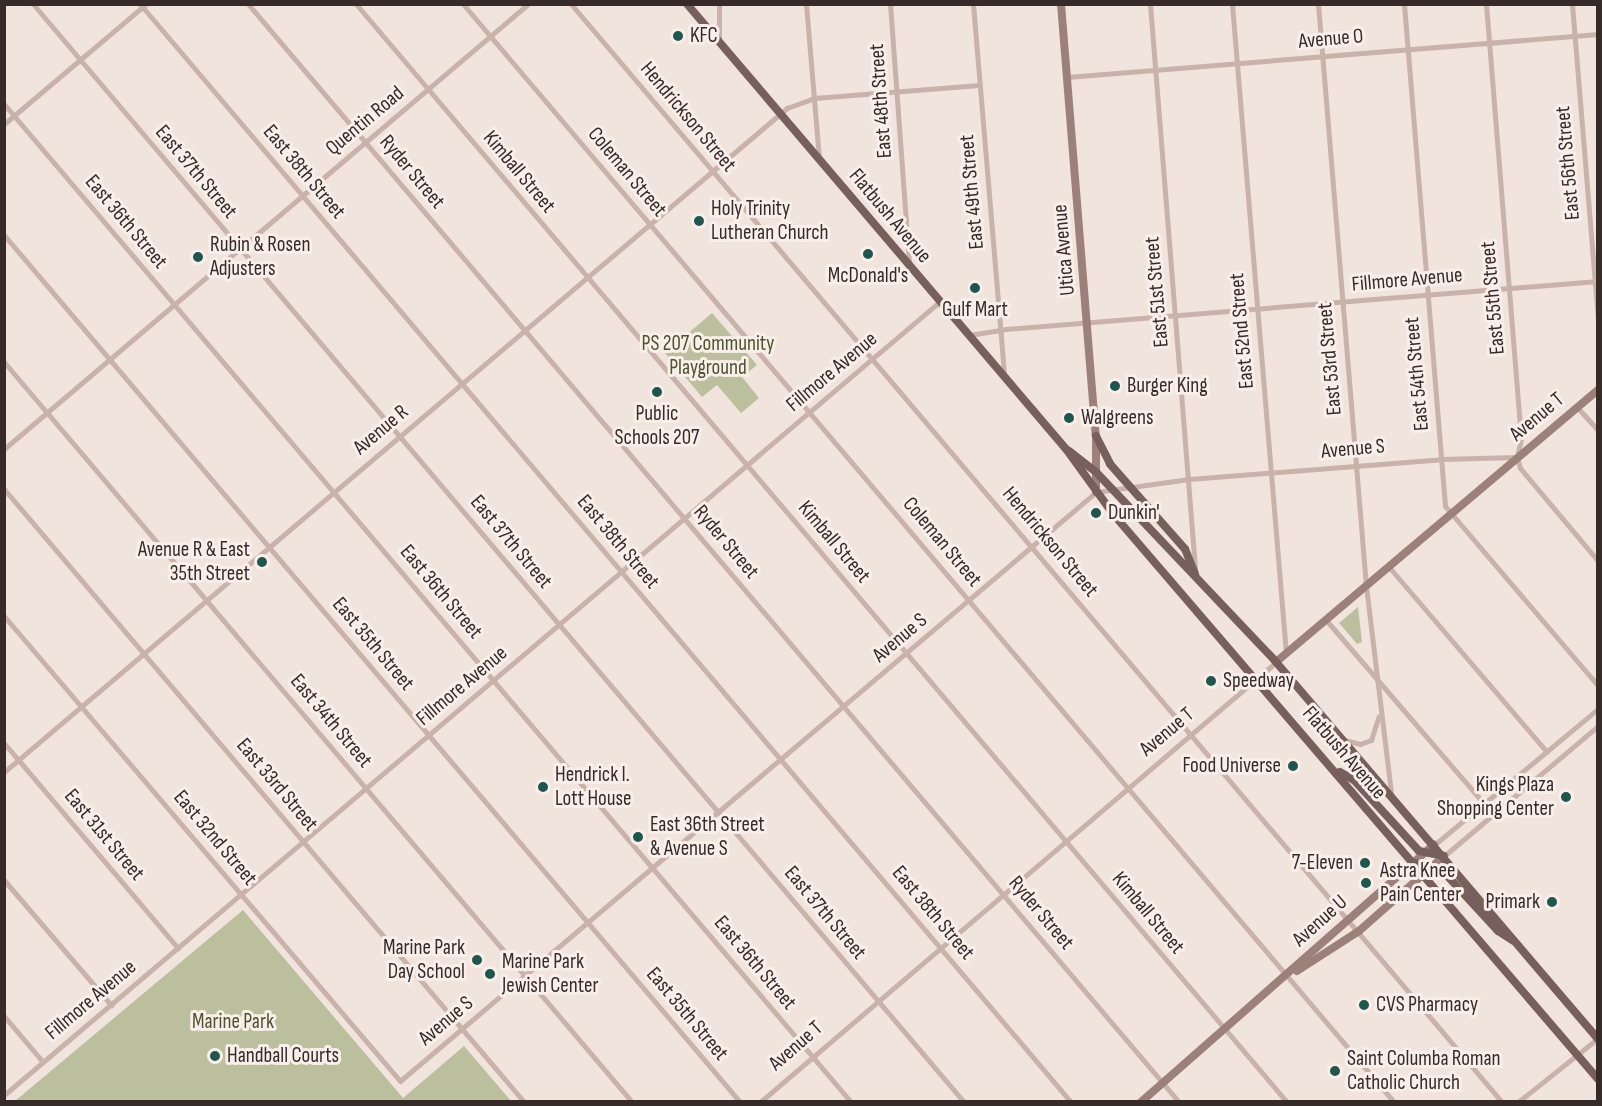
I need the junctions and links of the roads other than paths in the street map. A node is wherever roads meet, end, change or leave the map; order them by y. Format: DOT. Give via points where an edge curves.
graph roads {
  1 [pos="33,4"];
  2 [pos="248,4"];
  3 [pos="356,4"];
  4 [pos="463,4"];
  5 [pos="528,4"];
  6 [pos="572,4"];
  7 [pos="687,4"];
  8 [pos="719,4"];
  9 [pos="806,4"];
  10 [pos="890,4"];
  11 [pos="973,4"];
  12 [pos="1061,4"];
  13 [pos="1150,4"];
  14 [pos="1232,4"];
  15 [pos="1318,4"];
  16 [pos="1404,4"];
  17 [pos="1486,4"];
  18 [pos="1572,4"];
  19 [pos="143,5"];
  20 [pos="1598,34"];
  21 [pos="490,36"];
  22 [pos="1574,36"];
  23 [pos="719,42"];
  24 [pos="1489,42"];
  25 [pos="1407,49"];
  26 [pos="1322,56"];
  27 [pos="80,60"];
  28 [pos="1237,63"];
  29 [pos="1156,69"];
  30 [pos="1067,77"];
  31 [pos="979,85"];
  32 [pos="428,90"];
  33 [pos="897,92"];
  34 [pos="814,98"];
  35 [pos="4,104"];
  36 [pos="781,114"];
  37 [pos="14,116"];
  38 [pos="4,124"];
  39 [pos="365,143"];
  40 [pos="819,160"];
  41 [pos="713,171"];
  42 [pos="302,196"];
  43 [pos="650,224"];
  44 [pos="4,235"];
  45 [pos="240,249"];
  46 [pos="909,267"];
  47 [pos="587,278"];
  48 [pos="1596,281"];
  49 [pos="1509,288"];
  50 [pos="1427,295"];
  51 [pos="939,302"];
  52 [pos="1342,302"];
  53 [pos="175,304"];
  54 [pos="1257,309"];
  55 [pos="1176,315"];
  56 [pos="1598,319"];
  57 [pos="1088,322"];
  58 [pos="1000,330"];
  59 [pos="525,331"];
  60 [pos="968,335"];
  61 [pos="872,359"];
  62 [pos="110,360"];
  63 [pos="4,362"];
  64 [pos="1004,377"];
  65 [pos="462,384"];
  66 [pos="1598,390"];
  67 [pos="1577,406"];
  68 [pos="48,412"];
  69 [pos="810,412"];
  70 [pos="1598,430"];
  71 [pos="400,436"];
  72 [pos="1096,436"];
  73 [pos="4,449"];
  74 [pos="1066,449"];
  75 [pos="1518,457"];
  76 [pos="1441,459"];
  77 [pos="747,465"];
  78 [pos="1356,466"];
  79 [pos="1096,472"];
  80 [pos="1270,472"];
  81 [pos="1189,479"];
  82 [pos="1128,485"];
  83 [pos="4,489"];
  84 [pos="1112,489"];
  85 [pos="334,492"];
  86 [pos="1096,492"];
  87 [pos="1452,513"];
  88 [pos="684,519"];
  89 [pos="1032,547"];
  90 [pos="269,548"];
  91 [pos="1598,561"];
  92 [pos="1389,567"];
  93 [pos="622,572"];
  94 [pos="1196,577"];
  95 [pos="1366,586"];
  96 [pos="969,600"];
  97 [pos="207,601"];
  98 [pos="4,616"];
  99 [pos="1326,620"];
  100 [pos="559,625"];
  101 [pos="907,653"];
  102 [pos="144,654"];
  103 [pos="1286,654"];
  104 [pos="1276,662"];
  105 [pos="1257,678"];
  106 [pos="1376,679"];
  107 [pos="494,681"];
  108 [pos="1598,686"];
  109 [pos="844,706"];
  110 [pos="81,707"];
  111 [pos="1598,709"];
  112 [pos="1380,711"];
  113 [pos="1598,726"];
  114 [pos="429,735"];
  115 [pos="1192,735"];
  116 [pos="1339,735"];
  117 [pos="4,743"];
  118 [pos="1547,752"];
  119 [pos="19,760"];
  120 [pos="782,760"];
  121 [pos="1332,767"];
  122 [pos="4,772"];
  123 [pos="366,788"];
  124 [pos="1129,788"];
  125 [pos="1390,794"];
  126 [pos="1484,804"];
  127 [pos="719,813"];
  128 [pos="1066,841"];
  129 [pos="304,842"];
  130 [pos="1434,845"];
  131 [pos="1425,854"];
  132 [pos="1444,856"];
  133 [pos="1415,862"];
  134 [pos="1434,865"];
  135 [pos="654,869"];
  136 [pos="1424,873"];
  137 [pos="4,880"];
  138 [pos="241,895"];
  139 [pos="1004,895"];
  140 [pos="1348,919"];
  141 [pos="589,923"];
  142 [pos="1359,931"];
  143 [pos="1518,944"];
  144 [pos="178,948"];
  145 [pos="941,948"];
  146 [pos="525,976"];
  147 [pos="1288,976"];
  148 [pos="879,1001"];
  149 [pos="111,1005"];
  150 [pos="4,1016"];
  151 [pos="463,1029"];
  152 [pos="1226,1030"];
  153 [pos="1597,1039"];
  154 [pos="812,1055"];
  155 [pos="1578,1055"];
  156 [pos="43,1062"];
  157 [pos="1598,1079"];
  158 [pos="400,1081"];
  159 [pos="1163,1083"];
  160 [pos="4,1095"];
  161 [pos="524,1101"];
  162 [pos="632,1101"];
  163 [pos="740,1101"];
  164 [pos="760,1101"];
  165 [pos="851,1101"];
  166 [pos="964,1101"];
  167 [pos="1071,1101"];
  168 [pos="1141,1101"];
  169 [pos="1179,1101"];
  170 [pos="1287,1101"];
  171 [pos="1394,1101"];
  172 [pos="1502,1101"];
  173 [pos="1518,1101"];
  1 -- 27 [label="street, East 37th Street"];
  2 -- 39 [label="street, Ryder Street"];
  3 -- 32 [label="street, Kimball Street"];
  4 -- 21 [label="street, Coleman Street"];
  5 -- 21 [label="street, Quentin Road"];
  6 -- 41 [label="street, Hendrickson Street"];
  7 -- 23 [label="main road, Flatbush Avenue"];
  8 -- 23 [label="street"];
  9 -- 34 [label="street"];
  10 -- 33 [label="street, East 48th Street"];
  11 -- 31 [label="street, East 49th Street"];
  12 -- 30 [label="main road, Utica Avenue"];
  13 -- 29 [label="street, East 51st Street"];
  14 -- 28 [label="street, East 52nd Street"];
  15 -- 26 [label="street, East 53rd Street"];
  16 -- 25 [label="street, East 54th Street"];
  17 -- 24 [label="street, East 55th Street"];
  18 -- 22 [label="street, East 56th Street"];
  19 -- 27 [label="street"];
  19 -- 42 [label="street, East 38th Street"];
  20 -- 22 [label="street, Avenue O"];
  21 -- 32 [label="street, Quentin Road"];
  21 -- 43 [label="street, Coleman Street"];
  22 -- 24 [label="street, Avenue O"];
  22 -- 48 [label="street, East 56th Street"];
  23 -- 36 [label="main road, Flatbush Avenue"];
  24 -- 25 [label="street, Avenue O"];
  24 -- 49 [label="street, East 55th Street"];
  25 -- 26 [label="street, Avenue O"];
  25 -- 50 [label="street, East 54th Street"];
  26 -- 28 [label="street, Avenue O"];
  26 -- 52 [label="street, East 53rd Street"];
  27 -- 37 [label="street"];
  27 -- 45 [label="street, East 37th Street"];
  28 -- 29 [label="street, Avenue O"];
  28 -- 54 [label="street, East 52nd Street"];
  29 -- 30 [label="street, Avenue O"];
  29 -- 55 [label="street, East 51st Street"];
  30 -- 57 [label="main road, Utica Avenue"];
  31 -- 33 [label="street"];
  31 -- 58 [label="street, East 49th Street"];
  32 -- 39 [label="street, Quentin Road"];
  32 -- 47 [label="street, Kimball Street"];
  33 -- 34 [label="street"];
  33 -- 46 [label="street, East 48th Street"];
  34 -- 36 [label="street" via="795,103"];
  34 -- 40 [label="street"];
  35 -- 37 [label="street, East 36th Street"];
  36 -- 40 [label="main road, Flatbush Avenue"];
  36 -- 41 [label="street, Avenue R"];
  37 -- 38 [label="street"];
  37 -- 53 [label="street, East 36th Street"];
  39 -- 42 [label="street, Quentin Road"];
  39 -- 59 [label="street, Ryder Street"];
  40 -- 46 [label="main road, Flatbush Avenue"];
  41 -- 43 [label="street, Avenue R"];
  41 -- 61 [label="street, Hendrickson Street"];
  42 -- 45 [label="street, Quentin Road"];
  42 -- 65 [label="street, East 38th Street"];
  43 -- 47 [label="street, Avenue R"];
  43 -- 69 [label="street, Coleman Street"];
  44 -- 62 [label="street, East 35th Street"];
  45 -- 53 [label="street, Quentin Road"];
  45 -- 71 [label="street, East 37th Street"];
  46 -- 51 [label="main road, Flatbush Avenue"];
  47 -- 59 [label="street, Avenue R"];
  47 -- 77 [label="street, Kimball Street"];
  48 -- 49 [label="street, Fillmore Avenue"];
  48 -- 56 [label="street, East 56th Street"];
  49 -- 50 [label="street, Fillmore Avenue"];
  49 -- 75 [label="street, East 55th Street" via="1521,439"];
  50 -- 52 [label="street, Fillmore Avenue"];
  50 -- 76 [label="street, East 54th Street"];
  51 -- 60 [label="main road, Flatbush Avenue"];
  51 -- 61 [label="street, Fillmore Avenue"];
  52 -- 54 [label="street, Fillmore Avenue"];
  52 -- 78 [label="street, East 53rd Street"];
  53 -- 62 [label="street, Quentin Road"];
  53 -- 85 [label="street, East 36th Street"];
  54 -- 55 [label="street, Fillmore Avenue"];
  54 -- 80 [label="street, East 52nd Street"];
  55 -- 57 [label="street, Fillmore Avenue"];
  55 -- 81 [label="street, East 51st Street"];
  57 -- 58 [label="street, Fillmore Avenue"];
  57 -- 72 [label="main road, Utica Avenue"];
  58 -- 60 [label="street, Fillmore Avenue"];
  58 -- 64 [label="street, East 49th Street"];
  59 -- 65 [label="street, Avenue R"];
  59 -- 88 [label="street, Ryder Street"];
  60 -- 64 [label="main road, Flatbush Avenue"];
  61 -- 69 [label="street, Fillmore Avenue"];
  61 -- 89 [label="street, Hendrickson Street"];
  62 -- 68 [label="street, Quentin Road"];
  62 -- 90 [label="street, East 35th Street"];
  63 -- 68 [label="street, East 34th Street"];
  64 -- 74 [label="main road, Flatbush Avenue"];
  65 -- 71 [label="street, Avenue R"];
  65 -- 93 [label="street, East 38th Street"];
  66 -- 67 [label="main road, Avenue T"];
  67 -- 70 [label="street"];
  67 -- 75 [label="main road, Avenue T"];
  68 -- 73 [label="street, Quentin Road"];
  68 -- 97 [label="street, East 34th Street"];
  69 -- 77 [label="street, Fillmore Avenue"];
  69 -- 96 [label="street, Coleman Street"];
  71 -- 85 [label="street, Avenue R"];
  71 -- 100 [label="street, East 37th Street"];
  72 -- 79 [label="main road, Utica Avenue"];
  72 -- 82 [label="main road" via="1110,464"];
  74 -- 79 [label="main road, Flatbush Avenue"];
  74 -- 86 [label="main road, Flatbush Avenue"];
  75 -- 76 [label="street, Avenue S"];
  75 -- 87 [label="main road, Avenue T"];
  75 -- 91 [label="street" via="1520,468"];
  76 -- 78 [label="street, Avenue S"];
  76 -- 87 [label="street, East 54th Street" via="1445,506"];
  77 -- 88 [label="street, Fillmore Avenue"];
  77 -- 101 [label="street, Kimball Street"];
  78 -- 80 [label="street, Avenue S"];
  78 -- 95 [label="street, East 53rd Street"];
  79 -- 84 [label="main road, Flatbush Avenue"];
  79 -- 86 [label="main road, Utica Avenue"];
  80 -- 81 [label="street, Avenue S"];
  80 -- 103 [label="street, East 52nd Street"];
  81 -- 82 [label="street, Avenue S"];
  81 -- 94 [label="street, East 51st Street"];
  82 -- 84 [label="street, Avenue S"];
  82 -- 94 [label="main road" via="1185,549"];
  83 -- 102 [label="street, East 33rd Street"];
  84 -- 86 [label="street, Avenue S"];
  84 -- 94 [label="main road, Flatbush Avenue"];
  85 -- 90 [label="street, Avenue R"];
  85 -- 107 [label="street, East 36th Street"];
  86 -- 89 [label="street, Avenue S"];
  86 -- 105 [label="main road, Flatbush Avenue"];
  87 -- 92 [label="main road, Avenue T"];
  87 -- 108 [label="street, East 54th Street"];
  88 -- 93 [label="street, Fillmore Avenue"];
  88 -- 109 [label="street, Ryder Street"];
  89 -- 96 [label="street, Avenue S"];
  89 -- 115 [label="street, Hendrickson Street"];
  90 -- 97 [label="street, Avenue R"];
  90 -- 114 [label="street, East 35th Street"];
  92 -- 95 [label="main road, Avenue T"];
  92 -- 118 [label="street"];
  93 -- 100 [label="street, Fillmore Avenue"];
  93 -- 120 [label="street, East 38th Street"];
  94 -- 104 [label="main road, Flatbush Avenue"];
  95 -- 99 [label="main road, Avenue T"];
  95 -- 106 [label="street, East 53rd Street"];
  96 -- 101 [label="street, Avenue S"];
  96 -- 124 [label="street, Coleman Street"];
  97 -- 102 [label="street, Avenue R"];
  97 -- 123 [label="street, East 34th Street"];
  98 -- 110 [label="street, East 32nd Street"];
  99 -- 103 [label="main road, Avenue T"];
  99 -- 106 [label="street"];
  100 -- 107 [label="street, Fillmore Avenue"];
  100 -- 127 [label="street, East 37th Street"];
  101 -- 109 [label="street, Avenue S"];
  101 -- 128 [label="street, Kimball Street"];
  102 -- 110 [label="street, Avenue R"];
  102 -- 129 [label="street, East 33rd Street"];
  103 -- 104 [label="main road, Avenue T"];
  104 -- 105 [label="street, Avenue T"];
  104 -- 116 [label="main road, Flatbush Avenue"];
  105 -- 115 [label="street, Avenue T"];
  105 -- 121 [label="main road, Flatbush Avenue"];
  106 -- 112 [label="street, East 53rd Street"];
  106 -- 126 [label="street"];
  107 -- 114 [label="street, Fillmore Avenue"];
  107 -- 135 [label="street, East 36th Street"];
  109 -- 120 [label="street, Avenue S"];
  109 -- 139 [label="street, Ryder Street"];
  110 -- 119 [label="street, Avenue R"];
  110 -- 138 [label="street, East 32nd Street"];
  111 -- 118 [label="street, Avenue U"];
  112 -- 116 [label="street, East 53rd Street" via="1371,740 1351,744"];
  112 -- 125 [label="street, East 53rd Street"];
  113 -- 132 [label="street, Avenue U"];
  114 -- 123 [label="street, Fillmore Avenue"];
  114 -- 141 [label="street, East 35th Street"];
  115 -- 124 [label="street, Avenue T"];
  115 -- 140 [label="street, Hendrickson Street"];
  116 -- 125 [label="main road, Flatbush Avenue"];
  117 -- 119 [label="street, East 31st Street"];
  118 -- 126 [label="street, Avenue U"];
  119 -- 122 [label="street, Avenue R"];
  119 -- 144 [label="street, East 31st Street"];
  120 -- 127 [label="street, Avenue S"];
  120 -- 145 [label="street, East 38th Street"];
  121 -- 131 [label="main road" via="1354,780"];
  121 -- 133 [label="main road, Flatbush Avenue"];
  123 -- 129 [label="street, Fillmore Avenue"];
  123 -- 146 [label="street, East 34th Street"];
  124 -- 128 [label="street, Avenue T"];
  124 -- 147 [label="street, Coleman Street"];
  125 -- 130 [label="main road, Flatbush Avenue"];
  126 -- 130 [label="street, Avenue U"];
  127 -- 135 [label="street, Avenue S"];
  127 -- 148 [label="street, East 37th Street"];
  128 -- 139 [label="street, Avenue T"];
  128 -- 152 [label="street, Kimball Street"];
  129 -- 138 [label="street, Fillmore Avenue"];
  129 -- 151 [label="street, East 33rd Street"];
  130 -- 131 [label="main road, Avenue U"];
  130 -- 132 [label="main road, Flatbush Avenue"];
  131 -- 132 [label="main road"];
  131 -- 133 [label="main road, Avenue U"];
  132 -- 134 [label="main road, Avenue U"];
  132 -- 143 [label="main road, Flatbush Avenue"];
  133 -- 134 [label="main road"];
  133 -- 136 [label="main road, Flatbush Avenue"];
  133 -- 140 [label="main road, Avenue U"];
  134 -- 136 [label="main road, Avenue U"];
  134 -- 143 [label="main road" via="1498,931"];
  135 -- 141 [label="street, Avenue S"];
  135 -- 154 [label="street, East 36th Street"];
  136 -- 142 [label="main road, Avenue U"];
  136 -- 155 [label="main road, Flatbush Avenue"];
  137 -- 149 [label="street"];
  138 -- 144 [label="street, Fillmore Avenue"];
  138 -- 158 [label="street, East 32nd Street"];
  139 -- 145 [label="street, Avenue T"];
  139 -- 159 [label="street, Ryder Street"];
  140 -- 142 [label="street, Hendrickson Street"];
  140 -- 147 [label="main road, Avenue U"];
  141 -- 146 [label="street, Avenue S"];
  141 -- 163 [label="street, East 35th Street"];
  142 -- 147 [label="main road, Avenue U"];
  142 -- 172 [label="street, Hendrickson Street"];
  143 -- 153 [label="main road, Flatbush Avenue"];
  144 -- 149 [label="street, Fillmore Avenue"];
  145 -- 148 [label="street, Avenue T"];
  145 -- 167 [label="street, East 38th Street"];
  146 -- 151 [label="street, Avenue S"];
  146 -- 162 [label="street, East 34th Street"];
  147 -- 152 [label="main road, Avenue U"];
  147 -- 171 [label="street, Coleman Street"];
  148 -- 154 [label="street, Avenue T"];
  148 -- 166 [label="street, East 37th Street"];
  149 -- 156 [label="street, Fillmore Avenue"];
  150 -- 156 [label="street"];
  151 -- 158 [label="street, Avenue S"];
  151 -- 161 [label="street, East 33rd Street"];
  152 -- 159 [label="main road, Avenue U"];
  152 -- 170 [label="street, Kimball Street"];
  153 -- 155 [label="street"];
  154 -- 164 [label="street, Avenue T"];
  154 -- 165 [label="street, East 36th Street"];
  155 -- 157 [label="main road, Flatbush Avenue"];
  155 -- 173 [label="street"];
  156 -- 160 [label="street, Fillmore Avenue"];
  159 -- 168 [label="main road, Avenue U"];
  159 -- 169 [label="street, Ryder Street"];
}
